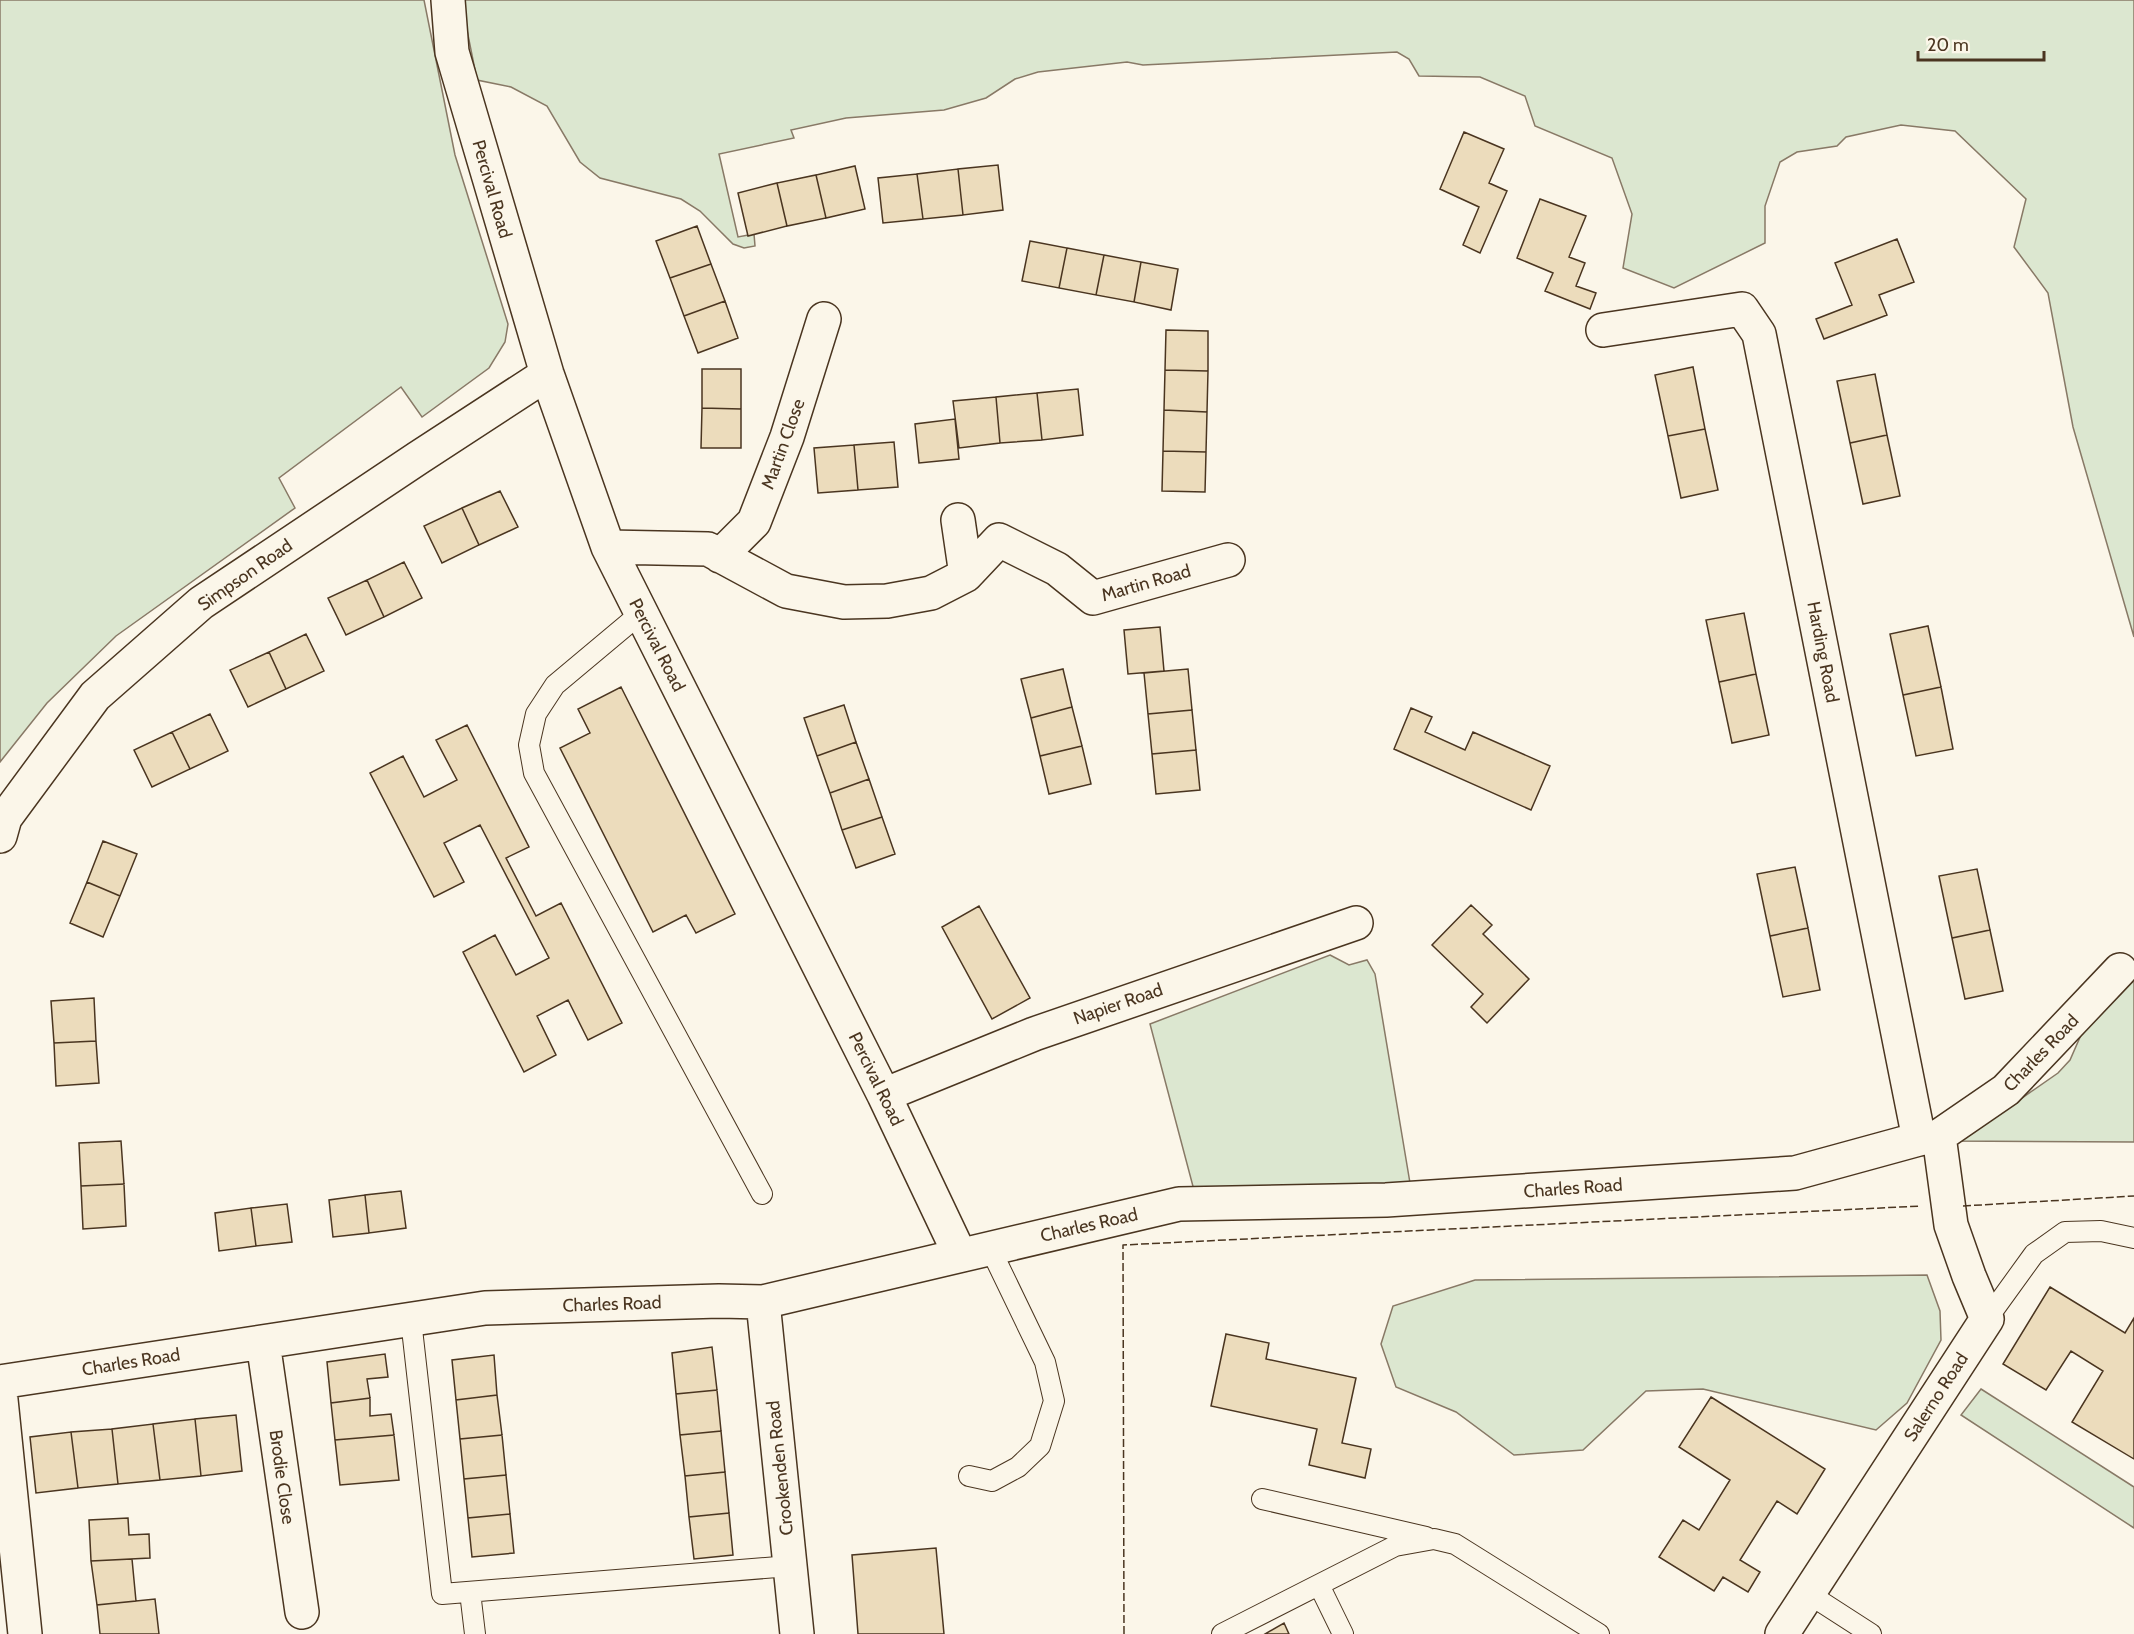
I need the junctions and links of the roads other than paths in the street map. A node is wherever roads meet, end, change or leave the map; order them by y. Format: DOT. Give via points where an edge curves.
graph roads {
  1 [pos="448,0"];
  2 [pos="824,319"];
  3 [pos="1603,330"];
  4 [pos="547,374"];
  5 [pos="958,520"];
  6 [pos="608,547"];
  7 [pos="720,556"];
  8 [pos="1228,560"];
  9 [pos="966,575"];
  10 [pos="641,614"];
  11 [pos="2,824"];
  12 [pos="1356,922"];
  13 [pos="2120,970"];
  14 [pos="884,1095"];
  15 [pos="1929,1137"];
  16 [pos="762,1194"];
  17 [pos="2134,1238"];
  18 [pos="975,1252"];
  19 [pos="763,1302"];
  20 [pos="1987,1319"];
  21 [pos="411,1320"];
  22 [pos="263,1342"];
  23 [pos="0,1382"];
  24 [pos="0,1390"];
  25 [pos="969,1476"];
  26 [pos="1262,1499"];
  27 [pos="1434,1539"];
  28 [pos="790,1566"];
  29 [pos="1319,1585"];
  30 [pos="470,1592"];
  31 [pos="1809,1594"];
  32 [pos="302,1612"];
  33 [pos="24,1634"];
  34 [pos="475,1634"];
  35 [pos="797,1634"];
  36 [pos="1222,1634"];
  37 [pos="1343,1634"];
  38 [pos="1599,1634"];
  39 [pos="1782,1634"];
  40 [pos="1871,1634"];
  1 -- 4 [label="street, Percival Road" via="452,52"];
  2 -- 7 [label="street, Martin Close" via="787,437 754,522"];
  3 -- 15 [label="street, Harding Road" via="1742,309 1760,334"];
  4 -- 6 [label="street, Percival Road"];
  4 -- 11 [label="street, Simpson Road" via="201,603 96,696"];
  5 -- 9 [label="street"];
  6 -- 7 [label="street, Martin Road" via="708,549"];
  6 -- 10 [label="street, Percival Road"];
  7 -- 9 [label="street, Martin Road" via="786,591 844,602 887,601 931,593"];
  8 -- 9 [label="street, Martin Road" via="1093,598 1057,569 999,540"];
  10 -- 14 [label="street, Percival Road"];
  10 -- 16 [label="lane" via="555,685 536,714 529,746 534,773"];
  12 -- 14 [label="street, Napier Road" via="1034,1034"];
  13 -- 15 [label="street, Charles Road" via="2006,1090"];
  14 -- 18 [label="street, Percival Road"];
  15 -- 18 [label="street, Charles Road" via="1795,1173 1386,1200 1179,1204"];
  15 -- 20 [label="street" via="1951,1225"];
  17 -- 20 [label="lane" via="2101,1231 2065,1232 2034,1254"];
  18 -- 19 [label="street, Charles Road"];
  18 -- 25 [label="lane" via="1045,1362 1054,1401 1041,1446 1018,1467 992,1481"];
  19 -- 21 [label="street, Charles Road" via="485,1308"];
  19 -- 28 [label="street, Crookenden Road"];
  20 -- 31 [label="street, Salerno Road"];
  21 -- 22 [label="street, Charles Road"];
  21 -- 30 [label="lane" via="442,1594"];
  22 -- 23 [label="street, Charles Road"];
  22 -- 32 [label="street, Brodie Close"];
  24 -- 33 [label="street"];
  26 -- 27 [label="lane"];
  27 -- 29 [label="lane" via="1395,1546"];
  27 -- 38 [label="lane" via="1455,1544"];
  28 -- 30 [label="lane"];
  28 -- 35 [label="street, Crookenden Road"];
  29 -- 36 [label="lane"];
  29 -- 37 [label="lane"];
  30 -- 34 [label="lane"];
  31 -- 39 [label="street, Salerno Road"];
  31 -- 40 [label="lane"];
}
